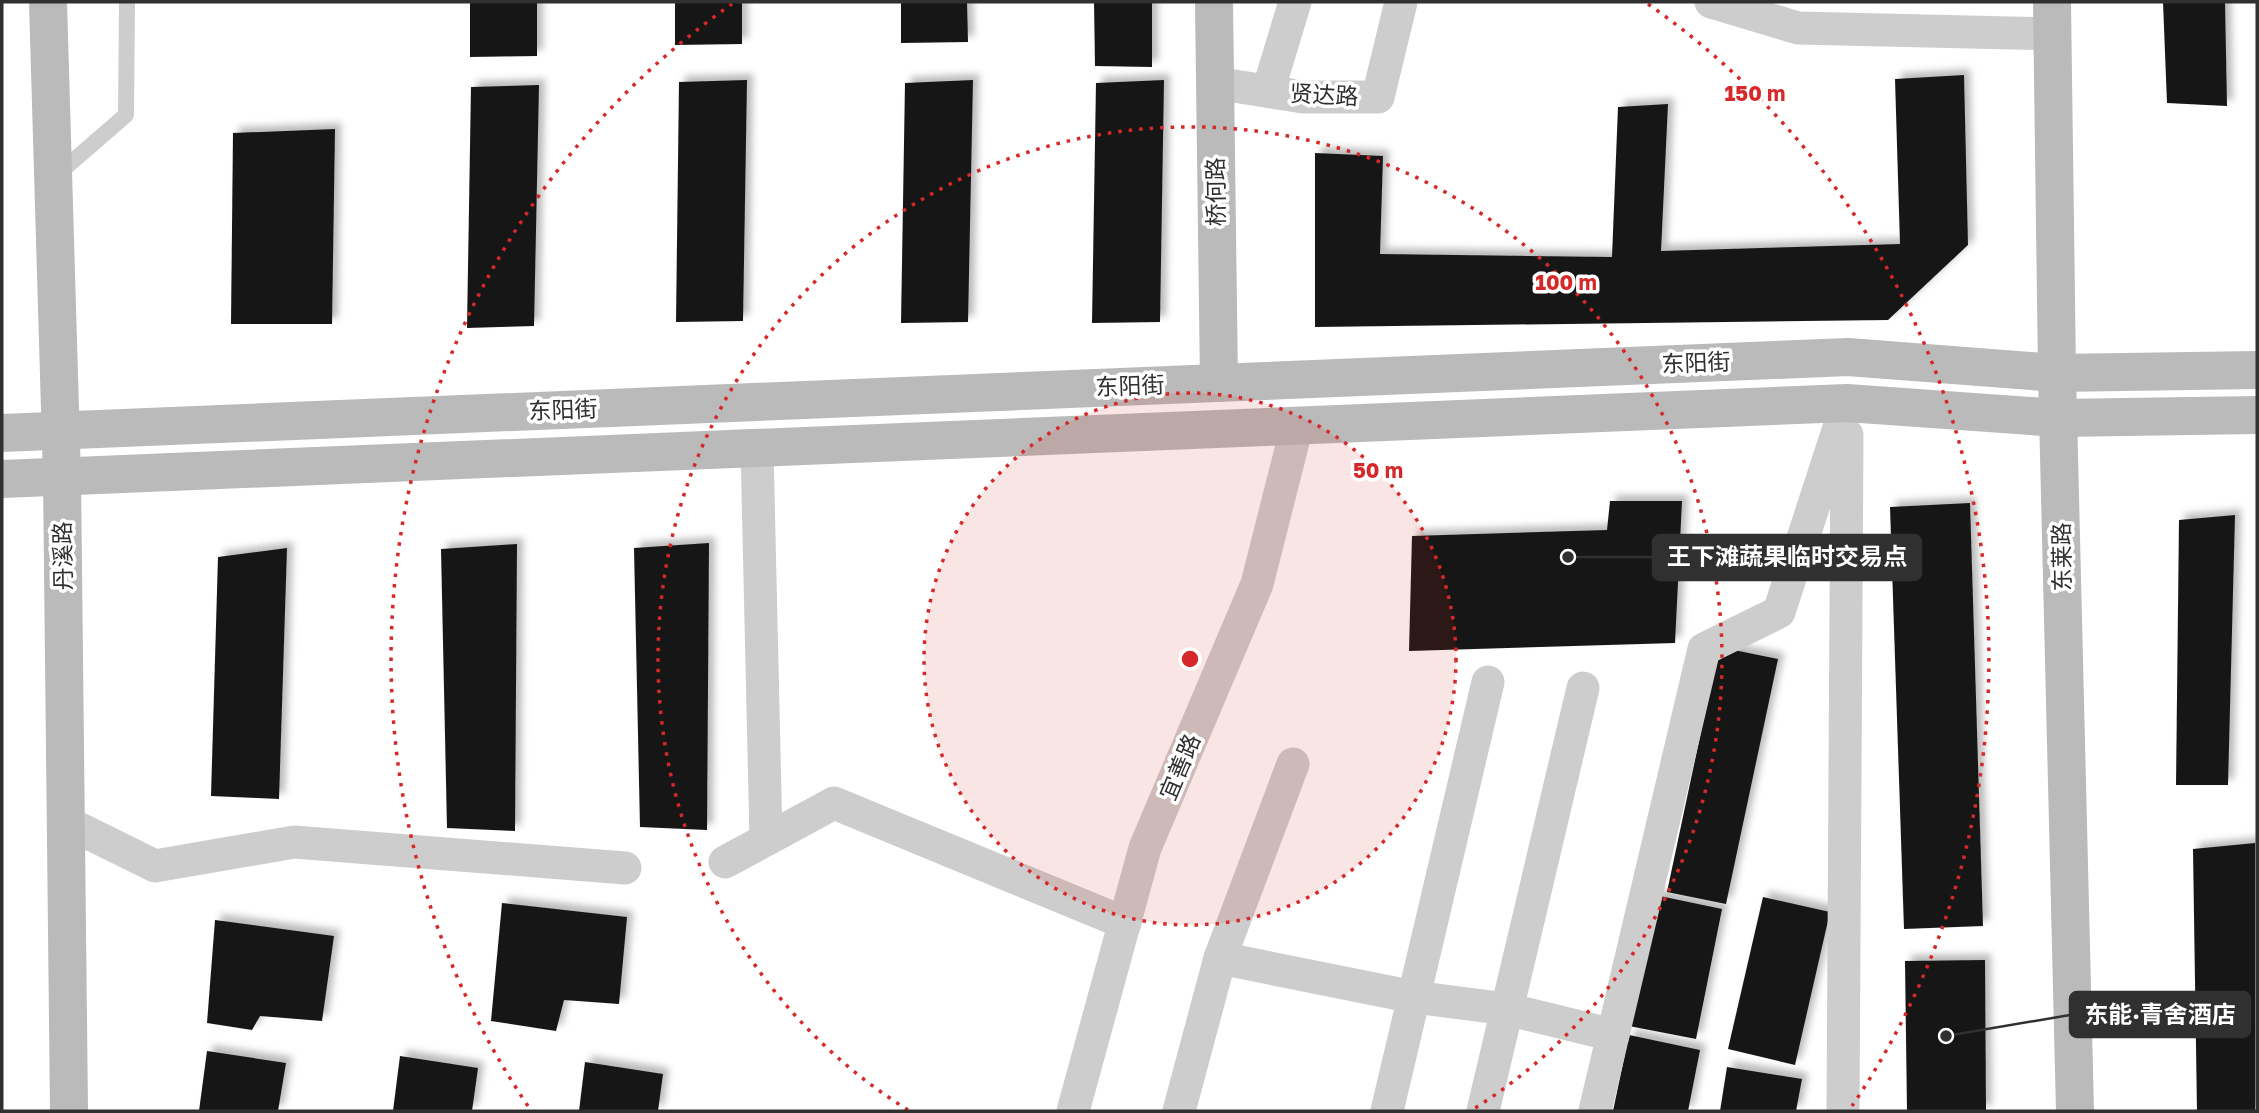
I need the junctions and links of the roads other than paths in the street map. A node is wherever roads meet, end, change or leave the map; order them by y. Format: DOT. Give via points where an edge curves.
graph roads {
  1 [pos="48,2"];
  2 [pos="127,2"];
  3 [pos="1214,2"];
  4 [pos="1295,2"];
  5 [pos="1401,2"];
  6 [pos="1711,2"];
  7 [pos="1797,15"];
  8 [pos="2052,18"];
  9 [pos="1215,83"];
  10 [pos="1268,92"];
  11 [pos="54,178"];
  12 [pos="2257,370"];
  13 [pos="2057,373"];
  14 [pos="1219,383"];
  15 [pos="1847,403"];
  16 [pos="2257,415"];
  17 [pos="2059,418"];
  18 [pos="1297,426"];
  19 [pos="61,431"];
  20 [pos="2,433"];
  21 [pos="757,448"];
  22 [pos="62,477"];
  23 [pos="2,479"];
  24 [pos="1489,682"];
  25 [pos="1583,688"];
  26 [pos="1293,764"];
  27 [pos="66,822"];
  28 [pos="766,839"];
  29 [pos="725,862"];
  30 [pos="625,868"];
  31 [pos="1125,923"];
  32 [pos="1220,958"];
  33 [pos="1414,997"];
  34 [pos="1507,1009"];
  35 [pos="1612,1035"];
  36 [pos="69,1111"];
  37 [pos="1073,1111"];
  38 [pos="1179,1111"];
  39 [pos="1387,1111"];
  40 [pos="1483,1111"];
  41 [pos="1595,1111"];
  42 [pos="1843,1111"];
  43 [pos="2075,1111"];
  1 -- 11 [label="main road, 丹溪路"];
  2 -- 11 [label="lane" via="126,115"];
  3 -- 9 [label="main road, 桥何路"];
  4 -- 10 [label="street"];
  5 -- 10 [label="street, 贤达路" via="1378,97"];
  6 -- 7 [label="street"];
  7 -- 8 [label="street"];
  8 -- 13 [label="main road, 东莱路"];
  9 -- 10 [label="street, 贤达路"];
  9 -- 14 [label="main road, 桥何路"];
  11 -- 19 [label="main road, 丹溪路"];
  12 -- 13 [label="main road, 东阳街"];
  13 -- 14 [label="main road, 东阳街" via="1848,357"];
  13 -- 17 [label="main road, 东莱路"];
  14 -- 19 [label="main road, 东阳街"];
  15 -- 17 [label="main road, 东阳街"];
  15 -- 18 [label="main road, 东阳街"];
  15 -- 35 [label="street" via="1779,612 1703,649"];
  15 -- 42 [label="street"];
  16 -- 17 [label="main road, 东阳街"];
  17 -- 43 [label="main road, 东莱路"];
  18 -- 21 [label="main road, 东阳街"];
  18 -- 31 [label="street, 宜善路" via="1257,584 1145,848"];
  19 -- 20 [label="main road, 东阳街"];
  19 -- 22 [label="main road, 丹溪路"];
  21 -- 22 [label="main road, 东阳街"];
  21 -- 28 [label="street"];
  22 -- 23 [label="main road, 东阳街"];
  22 -- 27 [label="main road, 丹溪路"];
  24 -- 33 [label="street"];
  25 -- 34 [label="street"];
  26 -- 32 [label="street"];
  27 -- 30 [label="street" via="155,866 294,842"];
  27 -- 36 [label="main road, 丹溪路"];
  28 -- 29 [label="street"];
  28 -- 31 [label="street" via="834,803"];
  31 -- 37 [label="street, 宜善路"];
  32 -- 33 [label="street"];
  32 -- 38 [label="street"];
  33 -- 34 [label="street"];
  33 -- 39 [label="street"];
  34 -- 35 [label="street"];
  34 -- 40 [label="street"];
  35 -- 41 [label="street"];
}
